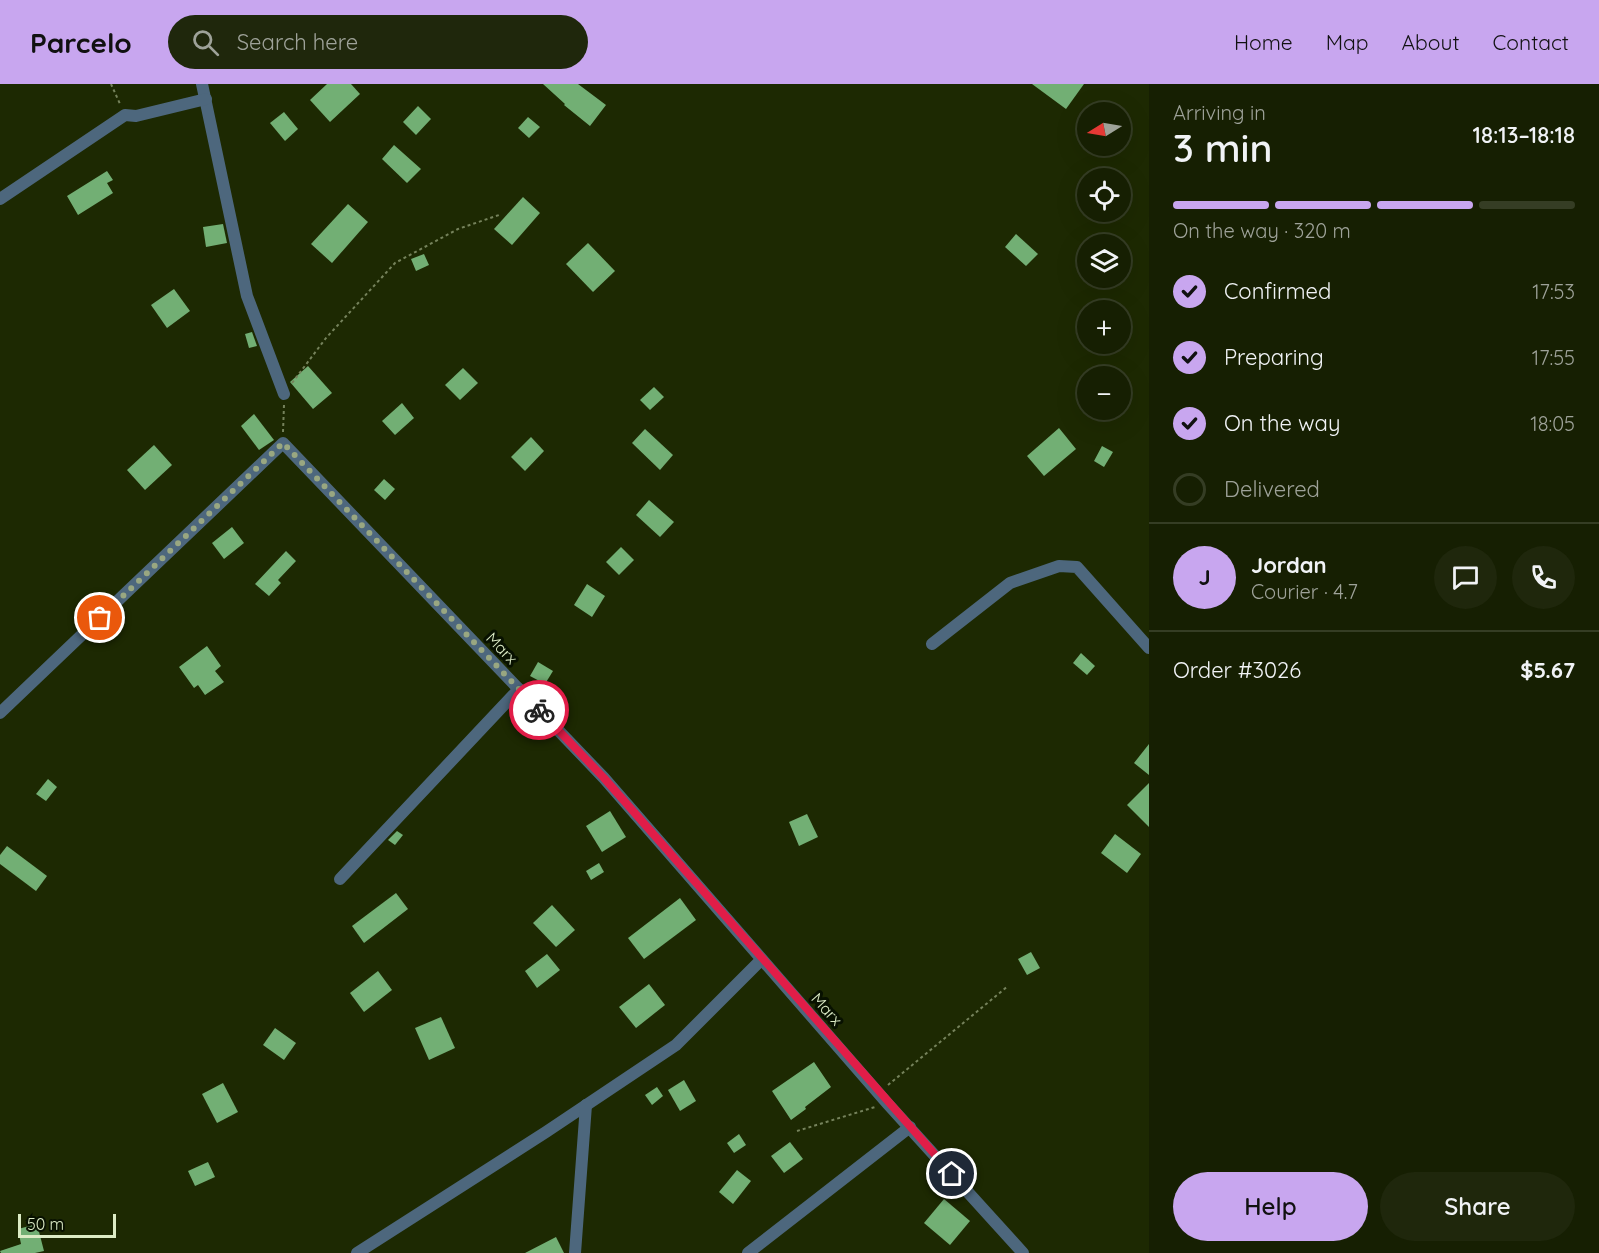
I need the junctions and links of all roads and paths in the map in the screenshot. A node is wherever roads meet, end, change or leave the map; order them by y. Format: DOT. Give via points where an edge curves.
graph roads {
  1 [pos="111,84"];
  2 [pos="202,84"];
  3 [pos="206,99"];
  4 [pos="125,115"];
  5 [pos="0,199"];
  6 [pos="499,215"];
  7 [pos="284,394"];
  8 [pos="283,443"];
  9 [pos="932,644"];
  10 [pos="1149,648"];
  11 [pos="519,689"];
  12 [pos="0,713"];
  13 [pos="340,879"];
  14 [pos="761,960"];
  15 [pos="1008,986"];
  16 [pos="879,1092"];
  17 [pos="887,1103"];
  18 [pos="586,1105"];
  19 [pos="910,1127"];
  20 [pos="797,1131"];
  21 [pos="357,1253"];
  22 [pos="575,1253"];
  23 [pos="748,1253"];
  24 [pos="1023,1253"];
  1 -- 4 [label="path"];
  2 -- 3 [label="street"];
  3 -- 4 [label="street" via="136,116"];
  3 -- 7 [label="street" via="247,296"];
  4 -- 5 [label="street"];
  6 -- 7 [label="path" via="458,229 395,263 326,338"];
  7 -- 8 [label="path"];
  8 -- 11 [label="street, Marx"];
  8 -- 12 [label="street"];
  9 -- 10 [label="street" via="1010,583 1059,566 1077,567"];
  11 -- 13 [label="street"];
  11 -- 14 [label="street, Marx" via="604,778"];
  14 -- 16 [label="street, Marx"];
  14 -- 18 [label="street" via="676,1045"];
  15 -- 16 [label="path"];
  16 -- 17 [label="street, Marx"];
  17 -- 19 [label="street, Marx"];
  17 -- 20 [label="path"];
  18 -- 21 [label="street"];
  18 -- 22 [label="street"];
  19 -- 23 [label="street"];
  19 -- 24 [label="street, Marx"];
}
